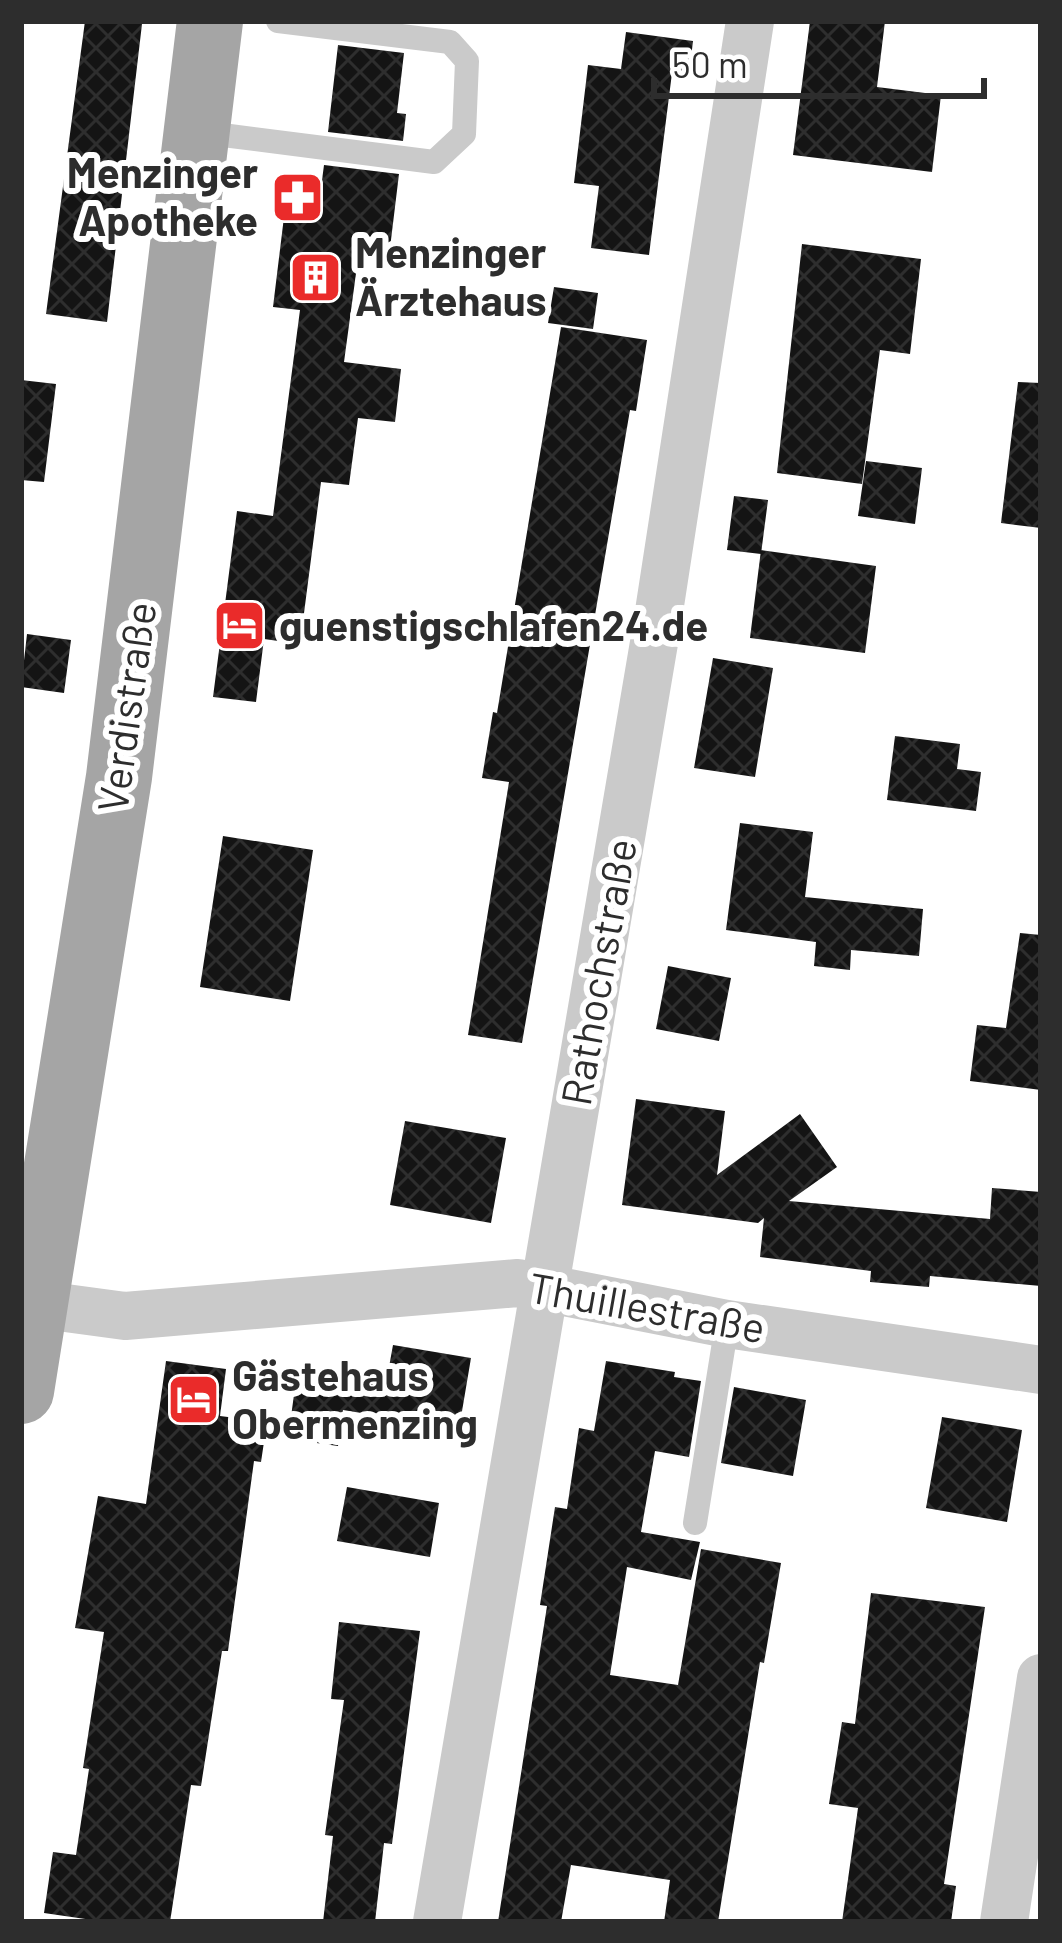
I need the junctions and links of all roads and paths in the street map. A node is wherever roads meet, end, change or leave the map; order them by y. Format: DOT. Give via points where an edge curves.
graph roads {
  1 [pos="210,21"];
  2 [pos="278,21"];
  3 [pos="750,21"];
  4 [pos="198,131"];
  5 [pos="543,1287"];
  6 [pos="36,1304"];
  7 [pos="727,1324"];
  8 [pos="1041,1370"];
  9 [pos="21,1391"];
  10 [pos="695,1523"];
  11 [pos="1041,1678"];
  12 [pos="437,1922"];
  13 [pos="1004,1922"];
  1 -- 4 [label="main road, Verdistraße"];
  2 -- 4 [label="lane" via="450,42 467,61 464,134 434,161"];
  3 -- 5 [label="street, Rathochstraße"];
  4 -- 6 [label="main road, Verdistraße" via="119,777"];
  5 -- 6 [label="street, Thuillestraße" via="125,1316"];
  5 -- 7 [label="street, Thuillestraße"];
  5 -- 12 [label="street, Rathochstraße"];
  6 -- 9 [label="main road, Verdistraße"];
  7 -- 8 [label="street, Thuillestraße"];
  7 -- 10 [label="lane"];
  11 -- 13 [label="street"];
}
